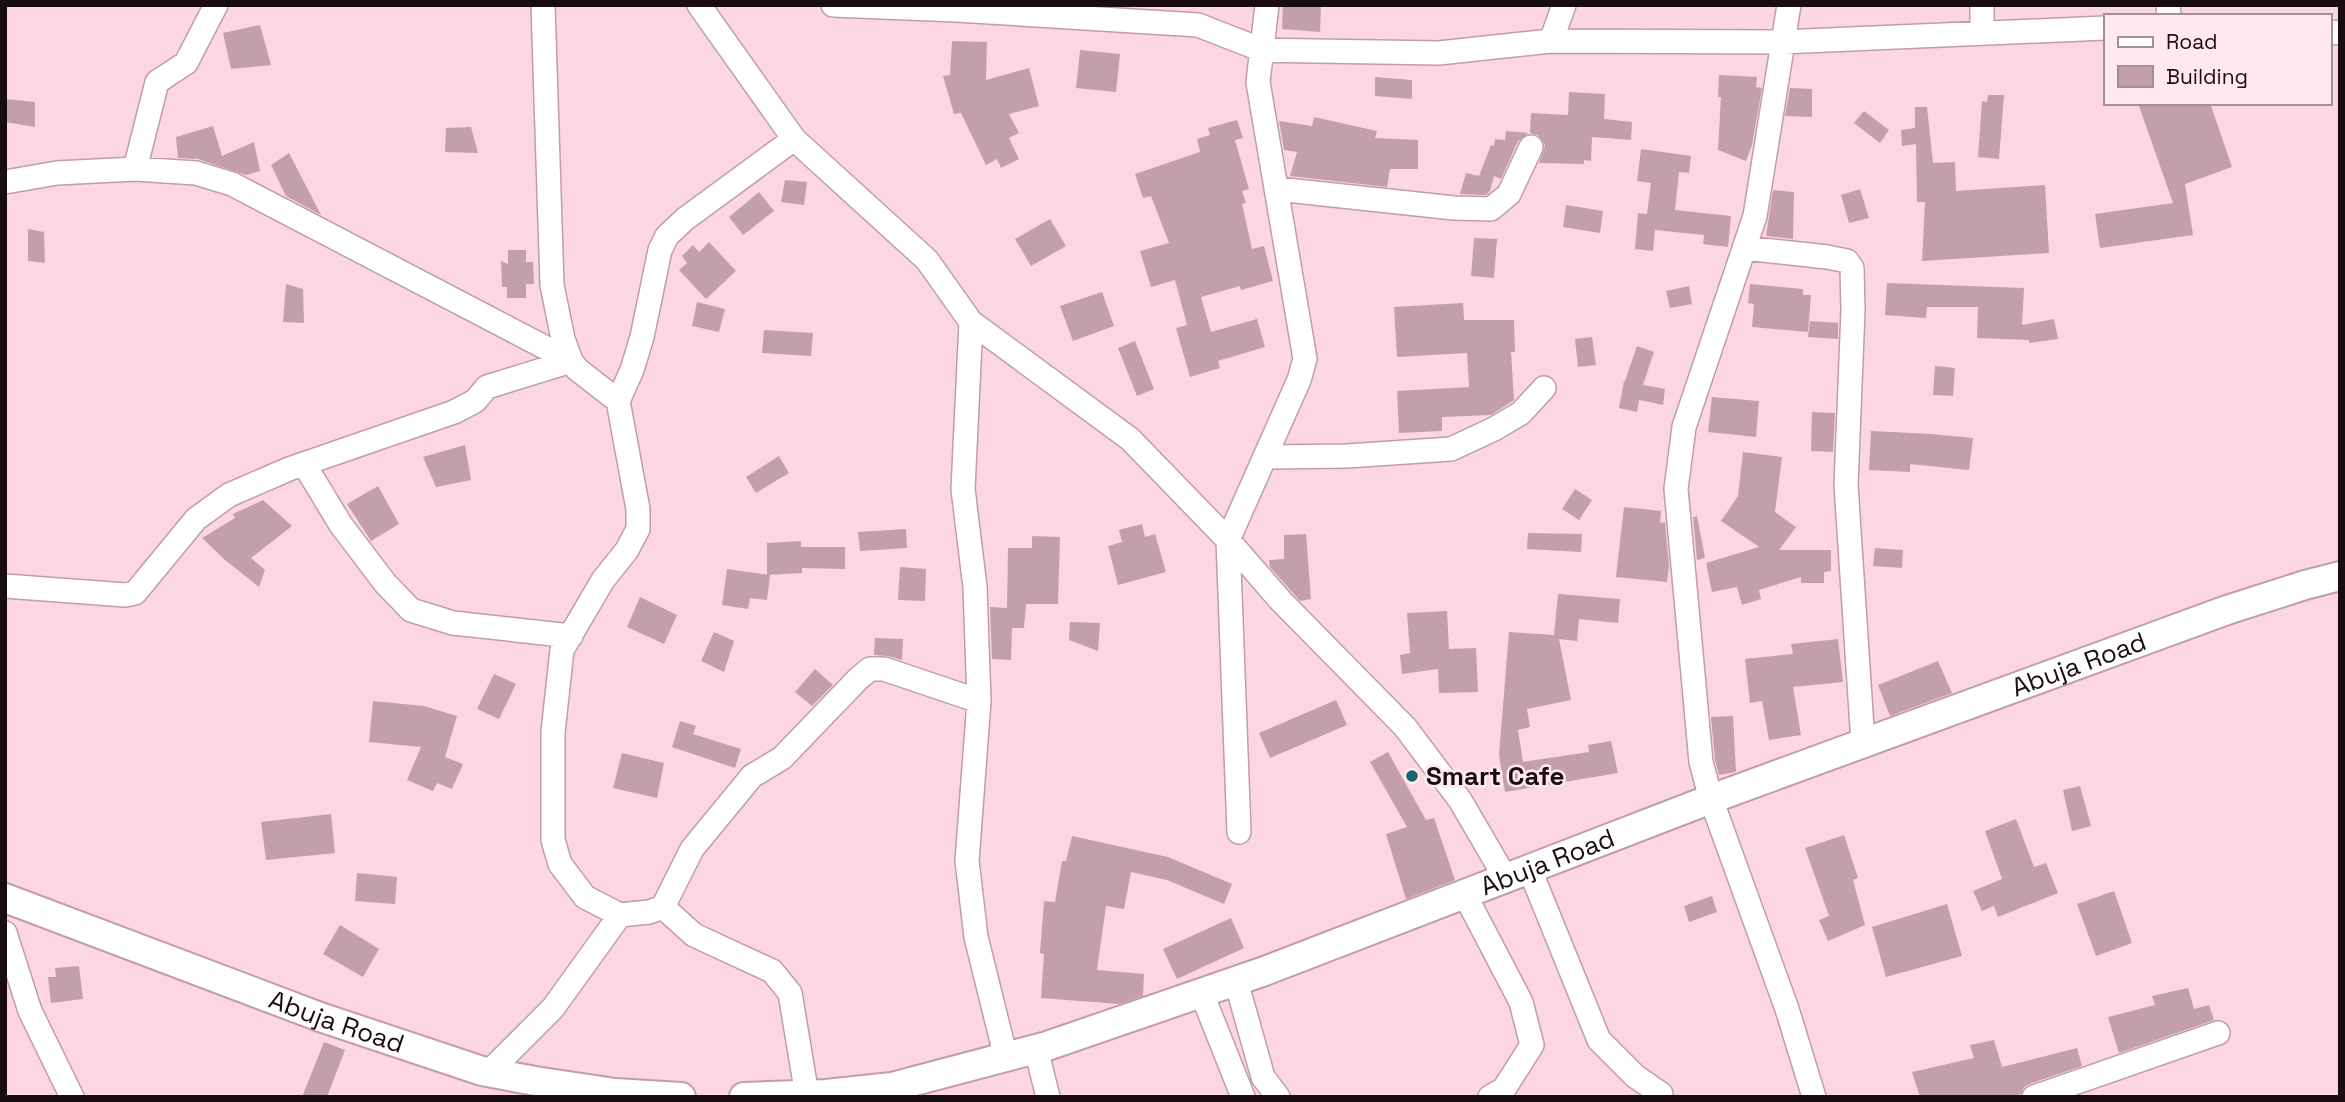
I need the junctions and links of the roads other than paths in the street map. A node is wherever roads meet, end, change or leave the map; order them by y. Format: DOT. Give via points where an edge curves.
graph roads {
  1 [pos="216,5"];
  2 [pos="543,5"];
  3 [pos="699,5"];
  4 [pos="833,5"];
  5 [pos="1267,5"];
  6 [pos="1564,5"];
  7 [pos="1789,5"];
  8 [pos="1982,5"];
  9 [pos="954,7"];
  10 [pos="2104,27"];
  11 [pos="1982,33"];
  12 [pos="1551,41"];
  13 [pos="1782,42"];
  14 [pos="1262,50"];
  15 [pos="794,139"];
  16 [pos="1531,147"];
  17 [pos="135,169"];
  18 [pos="5,182"];
  19 [pos="1277,189"];
  20 [pos="1744,248"];
  21 [pos="971,322"];
  22 [pos="571,361"];
  23 [pos="1545,387"];
  24 [pos="618,401"];
  25 [pos="1265,457"];
  26 [pos="304,464"];
  27 [pos="1228,540"];
  28 [pos="2340,576"];
  29 [pos="5,586"];
  30 [pos="570,636"];
  31 [pos="979,701"];
  32 [pos="1863,743"];
  33 [pos="1711,799"];
  34 [pos="1239,832"];
  35 [pos="1518,875"];
  36 [pos="1465,895"];
  37 [pos="5,898"];
  38 [pos="663,907"];
  39 [pos="621,915"];
  40 [pos="5,933"];
  41 [pos="1236,981"];
  42 [pos="1202,994"];
  43 [pos="2218,1033"];
  44 [pos="1036,1049"];
  45 [pos="1006,1058"];
  46 [pos="489,1072"];
  47 [pos="1661,1094"];
  48 [pos="819,1095"];
  49 [pos="72,1097"];
  50 [pos="681,1097"];
  51 [pos="744,1097"];
  52 [pos="1048,1097"];
  53 [pos="1243,1097"];
  54 [pos="1278,1097"];
  55 [pos="1490,1097"];
  56 [pos="1814,1097"];
  57 [pos="2034,1097"];
  1 -- 17 [label="street" via="186,63 157,82"];
  2 -- 22 [label="street" via="552,285"];
  3 -- 15 [label="street"];
  4 -- 9 [label="street"];
  5 -- 14 [label="street"];
  6 -- 12 [label="street"];
  7 -- 13 [label="street"];
  8 -- 11 [label="street"];
  9 -- 14 [label="street" via="1198,25"];
  10 -- 11 [label="street"];
  11 -- 13 [label="street"];
  12 -- 13 [label="street"];
  12 -- 14 [label="street" via="1439,52"];
  13 -- 20 [label="street" via="1755,216"];
  14 -- 19 [label="street" via="1258,82"];
  15 -- 21 [label="street" via="928,260"];
  15 -- 24 [label="street" via="667,236 642,337"];
  16 -- 19 [label="street" via="1509,194 1491,209"];
  17 -- 18 [label="street" via="57,173"];
  17 -- 22 [label="street" via="196,173 232,184"];
  19 -- 25 [label="street" via="1306,359"];
  20 -- 32 [label="street" via="1827,257 1847,261 1852,268 1846,485"];
  20 -- 33 [label="street" via="1684,427 1676,489 1701,762"];
  21 -- 27 [label="street" via="1130,439"];
  21 -- 31 [label="street" via="963,489 975,587"];
  22 -- 24 [label="street"];
  22 -- 26 [label="street" via="487,387 475,401 454,412"];
  23 -- 25 [label="street" via="1521,412 1451,449"];
  24 -- 30 [label="street" via="638,529"];
  25 -- 27 [label="street"];
  26 -- 29 [label="street" via="229,495 196,519 135,593"];
  26 -- 30 [label="street" via="341,525 411,610 453,623"];
  27 -- 34 [label="street"];
  27 -- 35 [label="street" via="1405,727"];
  28 -- 32 [label="main road, Abuja Road" via="2227,610"];
  30 -- 39 [label="street" via="562,650 553,732 553,840 560,864 585,897"];
  31 -- 38 [label="street" via="884,669 870,669 782,758 752,776 692,849"];
  31 -- 45 [label="street" via="967,861 976,937"];
  32 -- 33 [label="main road, Abuja Road"];
  33 -- 35 [label="main road, Abuja Road"];
  33 -- 56 [label="street"];
  35 -- 36 [label="main road, Abuja Road"];
  35 -- 47 [label="street" via="1599,1040 1635,1076"];
  36 -- 41 [label="main road, Abuja Road"];
  36 -- 55 [label="street" via="1521,1002 1532,1045 1504,1089"];
  37 -- 46 [label="main road, Abuja Road" via="320,1017"];
  38 -- 39 [label="street"];
  38 -- 48 [label="street" via="694,935 772,971 790,993"];
  39 -- 46 [label="street" via="553,1008"];
  40 -- 49 [label="street" via="30,1011"];
  41 -- 42 [label="main road, Abuja Road"];
  41 -- 54 [label="street" via="1264,1077"];
  42 -- 44 [label="main road, Abuja Road"];
  42 -- 53 [label="street"];
  43 -- 57 [label="street"];
  44 -- 45 [label="main road, Abuja Road"];
  44 -- 52 [label="street"];
  45 -- 48 [label="main road, Abuja Road" via="892,1087"];
  46 -- 50 [label="main road, Abuja Road" via="615,1093"];
  48 -- 51 [label="main road, Abuja Road"];
}
